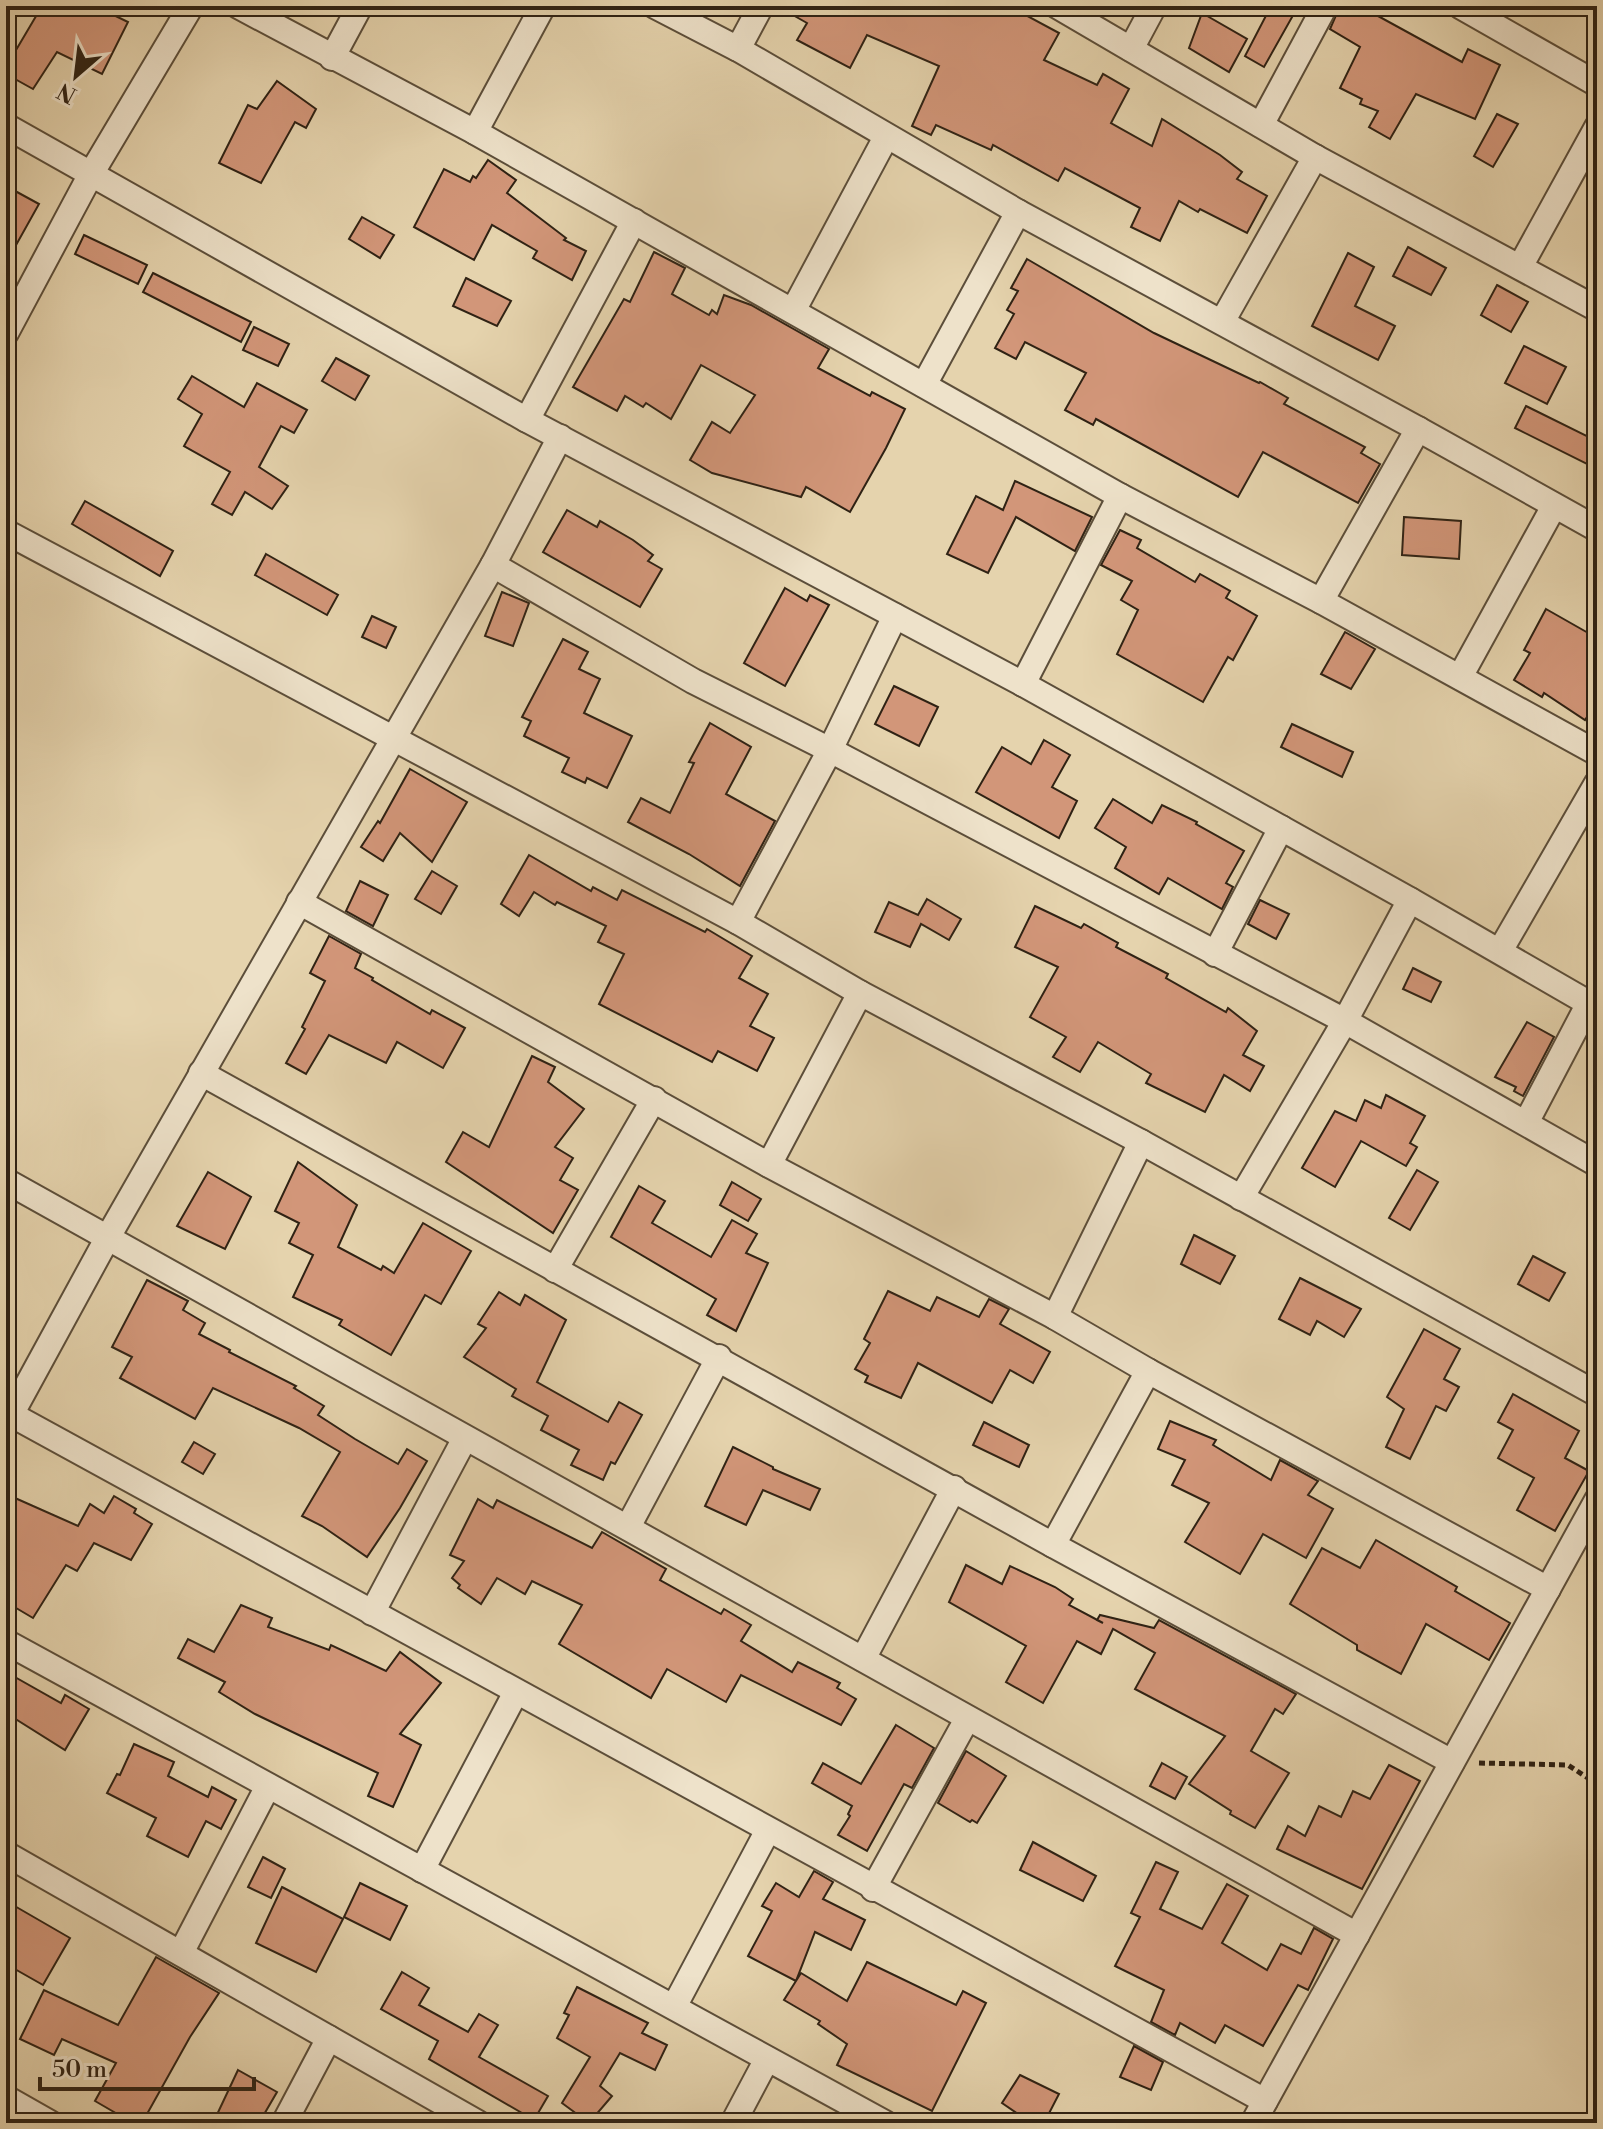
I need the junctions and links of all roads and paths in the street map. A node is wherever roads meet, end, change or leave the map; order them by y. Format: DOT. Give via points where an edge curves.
graph roads {
  1 [pos="191,6"];
  2 [pos="238,6"];
  3 [pos="360,6"];
  4 [pos="543,6"];
  5 [pos="655,6"];
  6 [pos="761,6"];
  7 [pos="1057,6"];
  8 [pos="1154,6"];
  9 [pos="1325,6"];
  10 [pos="1460,6"];
  11 [pos="738,49"];
  12 [pos="1131,49"];
  13 [pos="332,58"];
  14 [pos="1597,84"];
  15 [pos="1261,125"];
  16 [pos="6,126"];
  17 [pos="1597,127"];
  18 [pos="475,132"];
  19 [pos="886,137"];
  20 [pos="1315,157"];
  21 [pos="91,174"];
  22 [pos="1018,212"];
  23 [pos="634,221"];
  24 [pos="1520,267"];
  25 [pos="1597,309"];
  26 [pos="793,311"];
  27 [pos="1222,322"];
  28 [pos="6,333"];
  29 [pos="924,385"];
  30 [pos="527,420"];
  31 [pos="1418,429"];
  32 [pos="560,437"];
  33 [pos="1120,496"];
  34 [pos="1554,506"];
  35 [pos="1597,529"];
  36 [pos="6,532"];
  37 [pos="493,565"];
  38 [pos="1321,601"];
  39 [pos="895,616"];
  40 [pos="1460,677"];
  41 [pos="1023,684"];
  42 [pos="394,738"];
  43 [pos="830,750"];
  44 [pos="1597,753"];
  45 [pos="1597,783"];
  46 [pos="1281,828"];
  47 [pos="1410,900"];
  48 [pos="299,902"];
  49 [pos="738,922"];
  50 [pos="1500,951"];
  51 [pos="1215,954"];
  52 [pos="860,993"];
  53 [pos="1593,1005"];
  54 [pos="1345,1021"];
  55 [pos="201,1073"];
  56 [pos="654,1099"];
  57 [pos="1526,1123"];
  58 [pos="1141,1142"];
  59 [pos="1597,1164"];
  60 [pos="769,1165"];
  61 [pos="6,1181"];
  62 [pos="1241,1198"];
  63 [pos="108,1237"];
  64 [pos="555,1270"];
  65 [pos="1055,1317"];
  66 [pos="719,1357"];
  67 [pos="1148,1371"];
  68 [pos="1597,1394"];
  69 [pos="9,1420"];
  70 [pos="465,1438"];
  71 [pos="954,1488"];
  72 [pos="1597,1500"];
  73 [pos="628,1527"];
  74 [pos="1053,1545"];
  75 [pos="1548,1589"];
  76 [pos="372,1613"];
  77 [pos="6,1642"];
  78 [pos="863,1659"];
  79 [pos="516,1692"];
  80 [pos="967,1719"];
  81 [pos="1452,1762"];
  82 [pos="1597,1784"];
  83 [pos="268,1786"];
  84 [pos="768,1830"];
  85 [pos="6,1854"];
  86 [pos="422,1870"];
  87 [pos="873,1889"];
  88 [pos="1357,1935"];
  89 [pos="181,1953"];
  90 [pos="674,2007"];
  91 [pos="329,2038"];
  92 [pos="767,2059"];
  93 [pos="6,2098"];
  94 [pos="1265,2101"];
  95 [pos="50,2123"];
  96 [pos="284,2123"];
  97 [pos="478,2123"];
  98 [pos="733,2123"];
  99 [pos="885,2123"];
  100 [pos="1253,2123"];
  1 -- 21 [label="street"];
  2 -- 13 [label="street"];
  3 -- 13 [label="street"];
  4 -- 18 [label="street"];
  5 -- 11 [label="street"];
  6 -- 11 [label="street"];
  7 -- 12 [label="street"];
  8 -- 12 [label="street"];
  9 -- 15 [label="street"];
  10 -- 14 [label="street"];
  11 -- 19 [label="street"];
  12 -- 15 [label="street"];
  13 -- 18 [label="street"];
  15 -- 20 [label="street"];
  16 -- 21 [label="street"];
  17 -- 24 [label="street"];
  18 -- 23 [label="street"];
  19 -- 22 [label="street"];
  19 -- 26 [label="street"];
  20 -- 24 [label="street"];
  20 -- 27 [label="street"];
  21 -- 28 [label="street"];
  21 -- 30 [label="street"];
  22 -- 27 [label="street"];
  22 -- 29 [label="street"];
  23 -- 26 [label="street"];
  23 -- 30 [label="street"];
  24 -- 25 [label="street"];
  26 -- 29 [label="street"];
  27 -- 31 [label="street"];
  29 -- 33 [label="street"];
  30 -- 32 [label="street"];
  31 -- 34 [label="street"];
  31 -- 38 [label="street"];
  32 -- 37 [label="street"];
  32 -- 39 [label="street"];
  33 -- 38 [label="street"];
  33 -- 41 [label="street"];
  34 -- 35 [label="street"];
  34 -- 40 [label="street"];
  36 -- 42 [label="street"];
  37 -- 42 [label="street"];
  37 -- 43 [label="street" via="693,681"];
  38 -- 40 [label="street"];
  39 -- 41 [label="street"];
  39 -- 43 [label="street"];
  40 -- 44 [label="street"];
  41 -- 46 [label="street"];
  42 -- 48 [label="street"];
  42 -- 49 [label="street"];
  43 -- 49 [label="street"];
  43 -- 51 [label="street"];
  45 -- 50 [label="street"];
  46 -- 47 [label="street"];
  46 -- 51 [label="street"];
  47 -- 50 [label="street"];
  47 -- 54 [label="street"];
  48 -- 55 [label="street"];
  48 -- 56 [label="street"];
  49 -- 52 [label="street"];
  50 -- 53 [label="street"];
  51 -- 54 [label="street"];
  52 -- 58 [label="street"];
  52 -- 60 [label="street"];
  53 -- 57 [label="street"];
  54 -- 57 [label="street"];
  54 -- 62 [label="street"];
  55 -- 63 [label="street"];
  55 -- 64 [label="street"];
  56 -- 60 [label="street"];
  56 -- 64 [label="street"];
  57 -- 59 [label="street"];
  58 -- 62 [label="street"];
  58 -- 65 [label="street"];
  60 -- 65 [label="street"];
  61 -- 63 [label="street"];
  62 -- 68 [label="street"];
  63 -- 69 [label="street"];
  63 -- 70 [label="street"];
  64 -- 66 [label="street"];
  65 -- 67 [label="street"];
  66 -- 71 [label="street"];
  66 -- 73 [label="street"];
  67 -- 74 [label="street"];
  67 -- 75 [label="street"];
  69 -- 76 [label="street"];
  70 -- 73 [label="street"];
  70 -- 76 [label="street"];
  71 -- 74 [label="street"];
  71 -- 78 [label="street"];
  72 -- 75 [label="street"];
  73 -- 78 [label="street"];
  74 -- 81 [label="street"];
  75 -- 81 [label="street"];
  76 -- 79 [label="street"];
  77 -- 83 [label="street"];
  78 -- 80 [label="street"];
  79 -- 84 [label="street"];
  79 -- 86 [label="street"];
  80 -- 87 [label="street"];
  80 -- 88 [label="street"];
  81 -- 82 [label="path" via="1568,1765"];
  81 -- 88 [label="street"];
  83 -- 86 [label="street"];
  83 -- 89 [label="street"];
  84 -- 87 [label="street"];
  84 -- 90 [label="street"];
  85 -- 89 [label="street"];
  86 -- 90 [label="street"];
  87 -- 94 [label="street"];
  88 -- 94 [label="street"];
  89 -- 91 [label="street"];
  90 -- 92 [label="street"];
  91 -- 96 [label="street"];
  91 -- 97 [label="street"];
  92 -- 98 [label="street"];
  92 -- 99 [label="street"];
  93 -- 95 [label="street"];
  94 -- 100 [label="street"];
}
